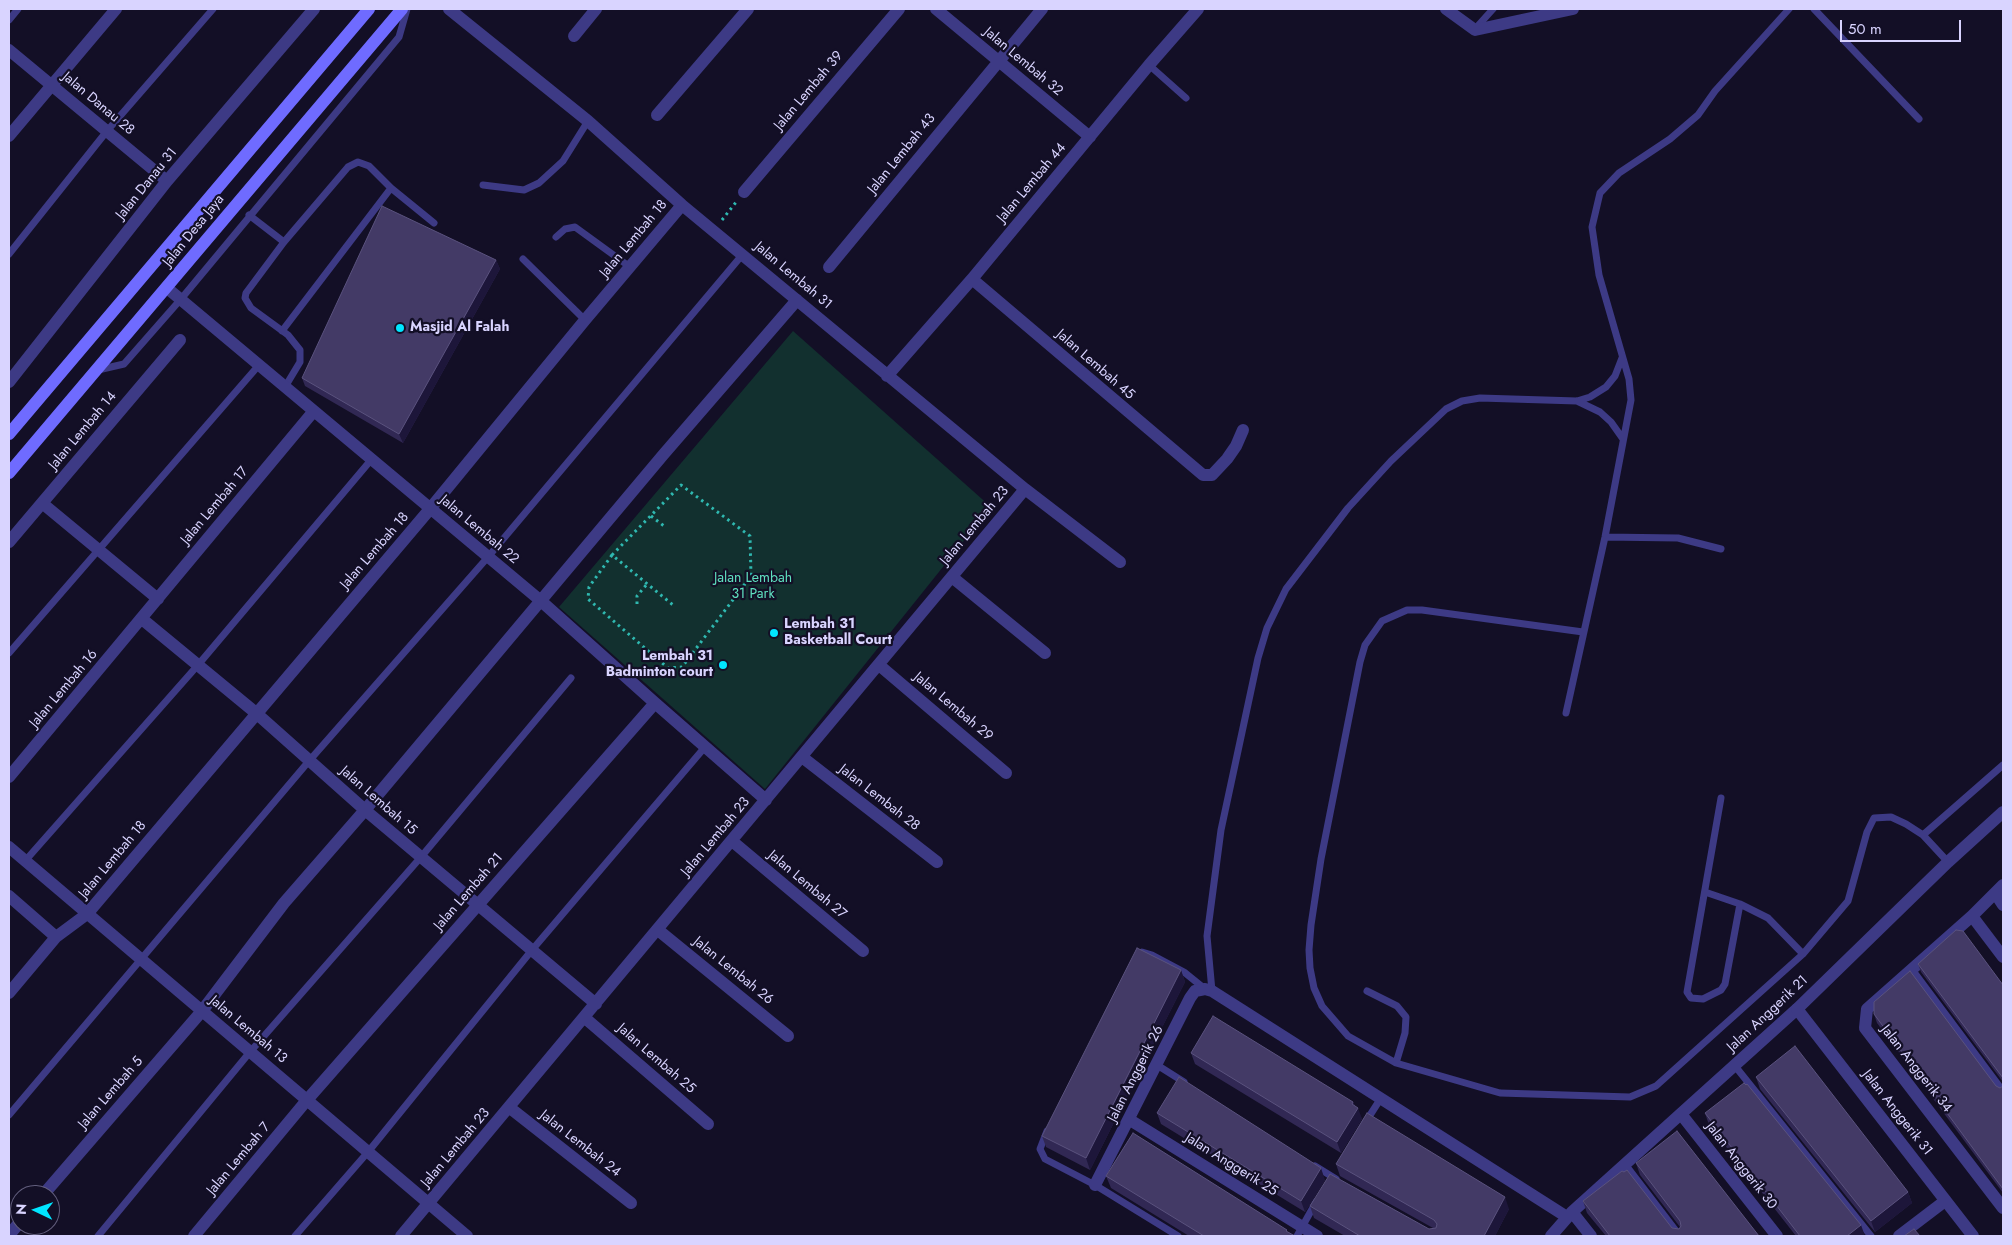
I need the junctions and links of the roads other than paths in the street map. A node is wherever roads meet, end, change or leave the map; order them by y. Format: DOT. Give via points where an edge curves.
graph roads {
  1 [pos="18,9"];
  2 [pos="116,9"];
  3 [pos="213,9"];
  4 [pos="314,9"];
  5 [pos="369,9"];
  6 [pos="402,9"];
  7 [pos="407,9"];
  8 [pos="450,9"];
  9 [pos="596,9"];
  10 [pos="748,9"];
  11 [pos="899,9"];
  12 [pos="936,9"];
  13 [pos="1042,9"];
  14 [pos="1198,9"];
  15 [pos="1446,9"];
  16 [pos="1493,9"];
  17 [pos="1573,9"];
  18 [pos="1789,9"];
  19 [pos="1814,9"];
  20 [pos="9,20"];
  21 [pos="1475,30"];
  22 [pos="574,36"];
  23 [pos="9,50"];
  24 [pos="998,61"];
  25 [pos="1149,65"];
  26 [pos="51,85"];
  27 [pos="1186,98"];
  28 [pos="657,115"];
  29 [pos="1920,119"];
  30 [pos="588,121"];
  31 [pos="106,131"];
  32 [pos="9,136"];
  33 [pos="1090,137"];
  34 [pos="167,181"];
  35 [pos="483,185"];
  36 [pos="391,188"];
  37 [pos="744,192"];
  38 [pos="682,205"];
  39 [pos="249,215"];
  40 [pos="434,223"];
  41 [pos="556,237"];
  42 [pos="284,242"];
  43 [pos="9,254"];
  44 [pos="743,254"];
  45 [pos="523,259"];
  46 [pos="630,267"];
  47 [pos="829,267"];
  48 [pos="972,279"];
  49 [pos="167,288"];
  50 [pos="181,299"];
  51 [pos="797,300"];
  52 [pos="585,320"];
  53 [pos="282,331"];
  54 [pos="180,340"];
  55 [pos="1622,358"];
  56 [pos="259,365"];
  57 [pos="93,372"];
  58 [pos="888,376"];
  59 [pos="9,382"];
  60 [pos="285,387"];
  61 [pos="1577,401"];
  62 [pos="313,412"];
  63 [pos="1242,430"];
  64 [pos="9,434"];
  65 [pos="1623,439"];
  66 [pos="371,460"];
  67 [pos="9,472"];
  68 [pos="1025,489"];
  69 [pos="42,503"];
  70 [pos="430,509"];
  71 [pos="1605,537"];
  72 [pos="9,542"];
  73 [pos="1722,549"];
  74 [pos="99,550"];
  75 [pos="488,556"];
  76 [pos="1120,562"];
  77 [pos="952,577"];
  78 [pos="158,599"];
  79 [pos="541,601"];
  80 [pos="142,619"];
  81 [pos="1584,632"];
  82 [pos="1045,653"];
  83 [pos="9,654"];
  84 [pos="198,665"];
  85 [pos="879,665"];
  86 [pos="571,678"];
  87 [pos="654,703"];
  88 [pos="256,713"];
  89 [pos="1566,713"];
  90 [pos="705,747"];
  91 [pos="802,757"];
  92 [pos="309,761"];
  93 [pos="2003,765"];
  94 [pos="1006,772"];
  95 [pos="9,777"];
  96 [pos="1721,798"];
  97 [pos="766,800"];
  98 [pos="365,810"];
  99 [pos="2003,812"];
  100 [pos="1923,835"];
  101 [pos="732,841"];
  102 [pos="9,847"];
  103 [pos="420,857"];
  104 [pos="25,861"];
  105 [pos="937,862"];
  106 [pos="1948,862"];
  107 [pos="1999,889"];
  108 [pos="1704,892"];
  109 [pos="9,896"];
  110 [pos="1740,904"];
  111 [pos="478,905"];
  112 [pos="2003,905"];
  113 [pos="87,914"];
  114 [pos="1972,916"];
  115 [pos="658,930"];
  116 [pos="56,937"];
  117 [pos="532,950"];
  118 [pos="863,951"];
  119 [pos="1803,954"];
  120 [pos="1137,955"];
  121 [pos="2003,957"];
  122 [pos="142,960"];
  123 [pos="1912,968"];
  124 [pos="1209,990"];
  125 [pos="1367,991"];
  126 [pos="9,993"];
  127 [pos="596,1004"];
  128 [pos="1798,1009"];
  129 [pos="202,1011"];
  130 [pos="585,1018"];
  131 [pos="788,1036"];
  132 [pos="250,1052"];
  133 [pos="1396,1063"];
  134 [pos="1157,1065"];
  135 [pos="1735,1066"];
  136 [pos="1190,1086"];
  137 [pos="2003,1091"];
  138 [pos="1381,1098"];
  139 [pos="307,1100"];
  140 [pos="510,1108"];
  141 [pos="1681,1114"];
  142 [pos="9,1115"];
  143 [pos="1130,1120"];
  144 [pos="1052,1121"];
  145 [pos="708,1124"];
  146 [pos="1361,1130"];
  147 [pos="368,1152"];
  148 [pos="1306,1161"];
  149 [pos="1625,1164"];
  150 [pos="1336,1169"];
  151 [pos="1331,1176"];
  152 [pos="1340,1181"];
  153 [pos="52,1185"];
  154 [pos="1095,1185"];
  155 [pos="1326,1185"];
  156 [pos="1322,1193"];
  157 [pos="1945,1201"];
  158 [pos="631,1203"];
  159 [pos="429,1204"];
  160 [pos="2003,1208"];
  161 [pos="1570,1214"];
  162 [pos="1299,1232"];
  163 [pos="98,1236"];
  164 [pos="194,1236"];
  165 [pos="294,1236"];
  166 [pos="402,1236"];
  167 [pos="467,1236"];
  168 [pos="1178,1236"];
  169 [pos="1317,1236"];
  170 [pos="1551,1236"];
  171 [pos="1590,1236"];
  172 [pos="1680,1236"];
  173 [pos="1777,1236"];
  174 [pos="1871,1236"];
  175 [pos="1899,1236"];
  176 [pos="1972,1236"];
  1 -- 20 [label="lane"];
  2 -- 26 [label="street"];
  3 -- 31 [label="lane"];
  4 -- 34 [label="street, Jalan Danau 31"];
  5 -- 64 [label="main road, Jalan Desa Jaya"];
  6 -- 49 [label="main road, Jalan Desa Jaya"];
  7 -- 39 [label="lane" via="399,38"];
  8 -- 30 [label="street, Jalan Lembah 31"];
  9 -- 22 [label="street"];
  10 -- 28 [label="street"];
  11 -- 37 [label="street, Jalan Lembah 39"];
  12 -- 24 [label="street, Jalan Lembah 32"];
  13 -- 24 [label="street, Jalan Lembah 43"];
  14 -- 25 [label="street, Jalan Lembah 44"];
  15 -- 21 [label="street"];
  16 -- 21 [label="lane"];
  17 -- 21 [label="street"];
  18 -- 55 [label="lane" via="1715,91 1698,115 1670,139 1618,173 1600,193 1592,227 1599,274"];
  19 -- 29 [label="lane"];
  23 -- 26 [label="street, Jalan Danau 28"];
  24 -- 33 [label="street, Jalan Lembah 32"];
  24 -- 47 [label="street, Jalan Lembah 43"];
  25 -- 27 [label="lane"];
  25 -- 33 [label="street, Jalan Lembah 44"];
  26 -- 31 [label="street, Jalan Danau 28"];
  26 -- 32 [label="street"];
  30 -- 35 [label="lane" via="563,161 539,182 524,190"];
  30 -- 38 [label="street, Jalan Lembah 31"];
  31 -- 34 [label="street, Jalan Danau 28"];
  31 -- 43 [label="lane"];
  33 -- 48 [label="street, Jalan Lembah 44"];
  34 -- 59 [label="street, Jalan Danau 31"];
  36 -- 40 [label="lane"];
  36 -- 42 [label="lane" via="369,166 353,163"];
  36 -- 53 [label="lane"];
  38 -- 44 [label="street, Jalan Lembah 31"];
  38 -- 46 [label="street, Jalan Lembah 18"];
  39 -- 42 [label="lane"];
  39 -- 50 [label="lane"];
  41 -- 46 [label="lane" via="564,229 575,227"];
  42 -- 53 [label="lane" via="248,288 245,298 251,308"];
  44 -- 51 [label="street, Jalan Lembah 31"];
  44 -- 75 [label="lane"];
  45 -- 52 [label="lane"];
  46 -- 52 [label="street, Jalan Lembah 18"];
  48 -- 58 [label="street, Jalan Lembah 44"];
  48 -- 63 [label="street, Jalan Lembah 45" via="1199,473 1207,476 1216,472 1236,446"];
  49 -- 50 [label="street, Jalan Lembah 22"];
  49 -- 57 [label="main road, Jalan Desa Jaya"];
  50 -- 56 [label="street, Jalan Lembah 22"];
  50 -- 57 [label="lane" via="124,364"];
  51 -- 58 [label="street, Jalan Lembah 31"];
  51 -- 79 [label="street"];
  52 -- 70 [label="street, Jalan Lembah 18"];
  53 -- 60 [label="lane" via="297,344 300,356 297,368"];
  54 -- 69 [label="street, Jalan Lembah 14"];
  55 -- 61 [label="lane" via="1615,376 1606,387 1590,398"];
  55 -- 65 [label="lane" via="1630,379 1631,400"];
  56 -- 60 [label="street, Jalan Lembah 22"];
  56 -- 74 [label="lane"];
  57 -- 67 [label="main road, Jalan Desa Jaya"];
  58 -- 68 [label="street, Jalan Lembah 31"];
  60 -- 62 [label="street, Jalan Lembah 22"];
  61 -- 65 [label="lane" via="1600,412"];
  61 -- 124 [label="lane" via="1480,398 1446,408 1391,460 1348,508 1286,589 1266,628 1221,830 1207,936"];
  62 -- 66 [label="street, Jalan Lembah 22"];
  62 -- 78 [label="street, Jalan Lembah 17"];
  65 -- 71 [label="lane"];
  66 -- 70 [label="street, Jalan Lembah 22"];
  66 -- 84 [label="lane"];
  68 -- 76 [label="street, Jalan Lembah 31"];
  68 -- 77 [label="street, Jalan Lembah 23"];
  69 -- 72 [label="street, Jalan Lembah 14"];
  69 -- 74 [label="street"];
  70 -- 75 [label="street, Jalan Lembah 22"];
  70 -- 88 [label="street, Jalan Lembah 18"];
  71 -- 73 [label="lane" via="1678,538"];
  71 -- 81 [label="lane"];
  74 -- 78 [label="street"];
  74 -- 83 [label="lane"];
  75 -- 79 [label="street, Jalan Lembah 22"];
  75 -- 92 [label="lane"];
  77 -- 82 [label="street"];
  77 -- 85 [label="street, Jalan Lembah 23"];
  78 -- 80 [label="street, Jalan Lembah 17"];
  79 -- 87 [label="street, Jalan Lembah 22"];
  79 -- 98 [label="street"];
  80 -- 84 [label="street, Jalan Lembah 15"];
  80 -- 95 [label="street, Jalan Lembah 16"];
  81 -- 89 [label="lane"];
  81 -- 133 [label="lane" via="1407,610 1382,621 1365,646 1321,859 1311,925 1310,968 1322,1006 1348,1036"];
  84 -- 88 [label="street, Jalan Lembah 15"];
  84 -- 104 [label="lane"];
  85 -- 91 [label="street, Jalan Lembah 23"];
  85 -- 94 [label="street, Jalan Lembah 29"];
  86 -- 103 [label="lane"];
  87 -- 90 [label="street, Jalan Lembah 22"];
  87 -- 111 [label="street, Jalan Lembah 21"];
  88 -- 92 [label="street, Jalan Lembah 15"];
  88 -- 113 [label="street, Jalan Lembah 18"];
  90 -- 97 [label="street, Jalan Lembah 22"];
  90 -- 117 [label="lane"];
  91 -- 97 [label="street, Jalan Lembah 23"];
  91 -- 105 [label="street, Jalan Lembah 28"];
  92 -- 98 [label="street, Jalan Lembah 15"];
  92 -- 122 [label="lane"];
  93 -- 100 [label="lane"];
  96 -- 108 [label="lane"];
  97 -- 101 [label="street, Jalan Lembah 23"];
  98 -- 103 [label="street, Jalan Lembah 15"];
  98 -- 129 [label="street" via="284,903"];
  99 -- 106 [label="street, Jalan Anggerik 21"];
  100 -- 106 [label="lane"];
  100 -- 119 [label="lane" via="1891,817 1874,818 1848,901"];
  101 -- 115 [label="street, Jalan Lembah 23"];
  101 -- 118 [label="street, Jalan Lembah 27"];
  102 -- 104 [label="street, Jalan Lembah 13"];
  103 -- 111 [label="street, Jalan Lembah 15"];
  103 -- 132 [label="lane"];
  104 -- 113 [label="street, Jalan Lembah 13"];
  106 -- 128 [label="street, Jalan Anggerik 21"];
  107 -- 112 [label="street"];
  107 -- 114 [label="street, Jalan Anggerik 34"];
  108 -- 110 [label="lane"];
  108 -- 110 [label="lane" via="1687,992 1691,998 1703,999 1721,990 1725,984"];
  109 -- 116 [label="street"];
  110 -- 119 [label="lane" via="1768,918"];
  111 -- 117 [label="street, Jalan Lembah 15"];
  111 -- 139 [label="street, Jalan Lembah 21"];
  113 -- 116 [label="street, Jalan Lembah 18"];
  113 -- 122 [label="street, Jalan Lembah 13"];
  114 -- 121 [label="street"];
  114 -- 123 [label="street, Jalan Anggerik 34"];
  115 -- 127 [label="street, Jalan Lembah 23"];
  115 -- 131 [label="street, Jalan Lembah 26"];
  116 -- 126 [label="street, Jalan Lembah 18"];
  117 -- 127 [label="street, Jalan Lembah 15"];
  117 -- 147 [label="lane"];
  119 -- 133 [label="lane" via="1656,1086 1630,1097 1500,1093"];
  120 -- 124 [label="lane" via="1142,952 1152,955"];
  122 -- 129 [label="street, Jalan Lembah 13"];
  122 -- 142 [label="lane"];
  123 -- 137 [label="lane"];
  123 -- 160 [label="street, Jalan Anggerik 34" via="1867,1009 1865,1028"];
  124 -- 134 [label="street, Jalan Anggerik 26" via="1195,991 1190,998"];
  124 -- 138 [label="street"];
  125 -- 133 [label="lane" via="1397,1006 1406,1017"];
  127 -- 130 [label="street, Jalan Lembah 23"];
  128 -- 135 [label="street, Jalan Anggerik 21"];
  128 -- 157 [label="street, Jalan Anggerik 31"];
  129 -- 132 [label="street, Jalan Lembah 13"];
  129 -- 153 [label="street, Jalan Lembah 5"];
  130 -- 140 [label="street, Jalan Lembah 23"];
  130 -- 145 [label="street, Jalan Lembah 25"];
  132 -- 139 [label="street, Jalan Lembah 13"];
  132 -- 163 [label="lane"];
  134 -- 136 [label="lane"];
  134 -- 143 [label="street, Jalan Anggerik 26"];
  135 -- 141 [label="street, Jalan Anggerik 21"];
  135 -- 174 [label="lane"];
  138 -- 146 [label="lane"];
  138 -- 161 [label="street"];
  139 -- 147 [label="street, Jalan Lembah 13"];
  139 -- 164 [label="street, Jalan Lembah 7"];
  140 -- 158 [label="street, Jalan Lembah 24"];
  140 -- 159 [label="street, Jalan Lembah 23"];
  141 -- 149 [label="street, Jalan Anggerik 21"];
  141 -- 173 [label="street, Jalan Anggerik 30"];
  143 -- 154 [label="street, Jalan Anggerik 26"];
  143 -- 162 [label="street, Jalan Anggerik 25"];
  144 -- 154 [label="lane" via="1040,1149 1045,1159"];
  147 -- 159 [label="street, Jalan Lembah 13"];
  147 -- 165 [label="lane"];
  148 -- 151 [label="lane"];
  149 -- 161 [label="street, Jalan Anggerik 21"];
  149 -- 172 [label="lane"];
  150 -- 151 [label="lane"];
  151 -- 152 [label="lane"];
  151 -- 155 [label="lane"];
  154 -- 168 [label="lane"];
  156 -- 162 [label="lane"];
  157 -- 175 [label="street"];
  157 -- 176 [label="street, Jalan Anggerik 31"];
  159 -- 166 [label="street, Jalan Lembah 23"];
  159 -- 167 [label="street, Jalan Lembah 13"];
  161 -- 170 [label="street, Jalan Anggerik 21"];
  161 -- 171 [label="street"];
  162 -- 169 [label="street, Jalan Anggerik 25"];
}
